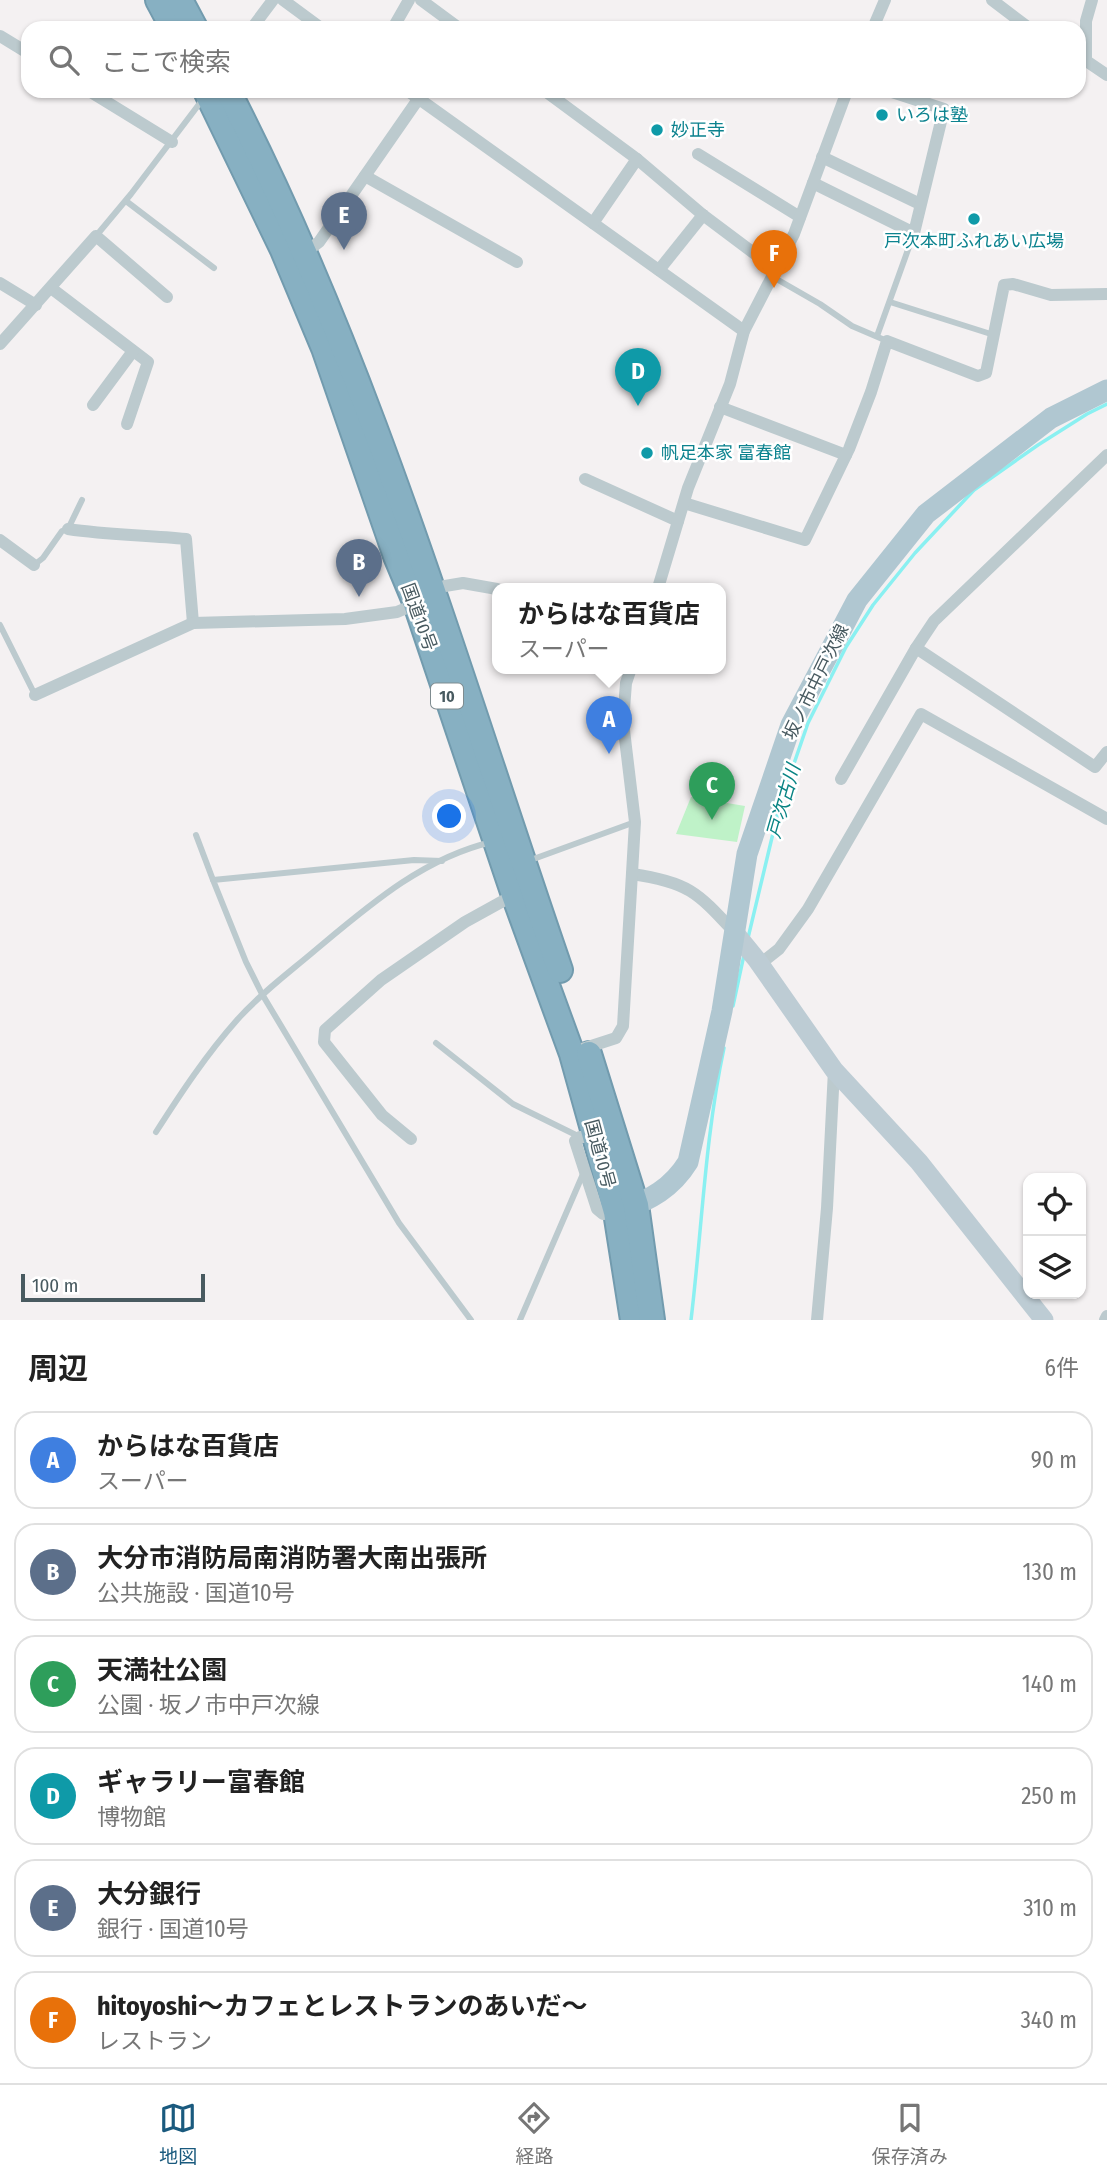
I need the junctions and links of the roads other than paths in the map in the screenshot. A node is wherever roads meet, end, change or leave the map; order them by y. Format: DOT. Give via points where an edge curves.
graph roads {
  1 [pos="158,0"];
  2 [pos="180,0"];
  3 [pos="274,0"];
  4 [pos="283,0"];
  5 [pos="409,0"];
  6 [pos="421,0"];
  7 [pos="885,0"];
  8 [pos="992,0"];
  9 [pos="1092,0"];
  10 [pos="169,21"];
  11 [pos="191,21"];
  12 [pos="258,21"];
  13 [pos="312,21"];
  14 [pos="397,21"];
  15 [pos="450,21"];
  16 [pos="876,21"];
  17 [pos="1020,21"];
  18 [pos="1086,21"];
  19 [pos="0,36"];
  20 [pos="21,49"];
  21 [pos="1086,59"];
  22 [pos="1107,75"];
  23 [pos="100,98"];
  24 [pos="209,98"];
  25 [pos="217,98"];
  26 [pos="411,98"];
  27 [pos="417,98"];
  28 [pos="554,98"];
  29 [pos="844,98"];
  30 [pos="910,98"];
  31 [pos="172,142"];
  32 [pos="698,154"];
  33 [pos="822,157"];
  34 [pos="637,159"];
  35 [pos="365,176"];
  36 [pos="813,183"];
  37 [pos="126,201"];
  38 [pos="920,204"];
  39 [pos="702,215"];
  40 [pos="800,217"];
  41 [pos="593,223"];
  42 [pos="914,233"];
  43 [pos="96,236"];
  44 [pos="296,257"];
  45 [pos="517,262"];
  46 [pos="214,268"];
  47 [pos="659,270"];
  48 [pos="773,273"];
  49 [pos="0,283"];
  50 [pos="51,288"];
  51 [pos="1107,294"];
  52 [pos="167,297"];
  53 [pos="890,302"];
  54 [pos="36,305"];
  55 [pos="744,331"];
  56 [pos="994,335"];
  57 [pos="882,338"];
  58 [pos="0,344"];
  59 [pos="133,351"];
  60 [pos="1107,390"];
  61 [pos="93,405"];
  62 [pos="720,407"];
  63 [pos="127,424"];
  64 [pos="846,455"];
  65 [pos="1107,455"];
  66 [pos="585,479"];
  67 [pos="82,500"];
  68 [pos="684,503"];
  69 [pos="678,521"];
  70 [pos="68,529"];
  71 [pos="0,540"];
  72 [pos="34,565"];
  73 [pos="659,583"];
  74 [pos="492,588"];
  75 [pos="424,598"];
  76 [pos="193,623"];
  77 [pos="0,625"];
  78 [pos="916,648"];
  79 [pos="629,674"];
  80 [pos="35,695"];
  81 [pos="1107,752"];
  82 [pos="841,779"];
  83 [pos="1107,819"];
  84 [pos="635,822"];
  85 [pos="197,835"];
  86 [pos="496,842"];
  87 [pos="442,861"];
  88 [pos="523,862"];
  89 [pos="632,874"];
  90 [pos="213,880"];
  91 [pos="514,895"];
  92 [pos="738,937"];
  93 [pos="758,962"];
  94 [pos="262,995"];
  95 [pos="436,1043"];
  96 [pos="579,1050"];
  97 [pos="834,1070"];
  98 [pos="156,1132"];
  99 [pos="587,1137"];
  100 [pos="411,1139"];
  101 [pos="585,1170"];
  102 [pos="626,1208"];
  103 [pos="471,1320"];
  104 [pos="520,1320"];
  105 [pos="633,1320"];
  106 [pos="652,1320"];
  107 [pos="817,1320"];
  108 [pos="1044,1320"];
  1 -- 10 [label="highway"];
  2 -- 11 [label="highway"];
  3 -- 12 [label="street"];
  4 -- 13 [label="street"];
  5 -- 14 [label="street"];
  6 -- 15 [label="street"];
  7 -- 16 [label="street"];
  8 -- 17 [label="street"];
  9 -- 18 [label="street"];
  19 -- 20 [label="street"];
  21 -- 22 [label="street"];
  23 -- 31 [label="street"];
  24 -- 31 [label="lane"];
  25 -- 44 [label="highway, 国道10号 / 10"];
  26 -- 35 [label="street"];
  27 -- 41 [label="street"];
  28 -- 34 [label="street"];
  29 -- 33 [label="street"];
  30 -- 38 [label="street" via="944,109"];
  31 -- 37 [label="lane"];
  32 -- 40 [label="street"];
  33 -- 36 [label="street"];
  33 -- 38 [label="street"];
  34 -- 39 [label="street"];
  34 -- 41 [label="street"];
  35 -- 44 [label="street" via="319,242"];
  35 -- 45 [label="street"];
  36 -- 40 [label="street"];
  36 -- 42 [label="street"];
  37 -- 43 [label="lane"];
  37 -- 46 [label="lane"];
  38 -- 42 [label="street"];
  39 -- 47 [label="street"];
  39 -- 48 [label="street"];
  40 -- 48 [label="street"];
  41 -- 47 [label="street"];
  42 -- 53 [label="lane"];
  43 -- 50 [label="street"];
  43 -- 52 [label="street"];
  44 -- 75 [label="highway, 国道10号 / 10" via="396,556"];
  47 -- 55 [label="street"];
  48 -- 55 [label="street"];
  48 -- 57 [label="lane" via="852,326"];
  49 -- 54 [label="street"];
  50 -- 54 [label="street"];
  50 -- 59 [label="street"];
  51 -- 56 [label="street" via="1051,295 1004,285"];
  53 -- 56 [label="lane"];
  53 -- 57 [label="lane"];
  54 -- 58 [label="street"];
  55 -- 62 [label="street"];
  56 -- 57 [label="street" via="986,373 978,376"];
  57 -- 64 [label="street" via="871,393"];
  59 -- 61 [label="street"];
  59 -- 63 [label="street" via="148,362"];
  60 -- 92 [label="main road, 坂ノ市中戸次線" via="1051,418 926,514 857,600 791,725 747,855"];
  62 -- 64 [label="street"];
  62 -- 68 [label="street"];
  64 -- 68 [label="street" via="805,540"];
  65 -- 78 [label="street" via="934,621"];
  66 -- 69 [label="street"];
  67 -- 70 [label="lane"];
  68 -- 69 [label="street"];
  69 -- 73 [label="street"];
  70 -- 72 [label="lane"];
  70 -- 76 [label="street" via="186,539"];
  71 -- 72 [label="street"];
  74 -- 75 [label="street" via="464,583 445,586"];
  75 -- 76 [label="street" via="397,612 345,619"];
  75 -- 86 [label="highway, 国道10号 / 10"];
  75 -- 88 [label="highway, 国道10号 / 10"];
  76 -- 80 [label="street"];
  77 -- 80 [label="lane"];
  78 -- 81 [label="street" via="1095,767"];
  78 -- 82 [label="street"];
  79 -- 84 [label="street" via="622,722"];
  83 -- 93 [label="street" via="921,714 808,909 779,949"];
  84 -- 88 [label="lane"];
  84 -- 89 [label="street"];
  85 -- 90 [label="lane"];
  86 -- 87 [label="lane"];
  86 -- 91 [label="highway, 国道10号 / 10"];
  87 -- 90 [label="lane"];
  87 -- 94 [label="lane" via="386,892"];
  88 -- 96 [label="highway, 国道10号 / 10"];
  89 -- 92 [label="street" via="687,888"];
  89 -- 96 [label="street" via="623,1026 616,1038"];
  90 -- 94 [label="lane"];
  91 -- 96 [label="highway, 国道10号 / 10"];
  91 -- 100 [label="street" via="465,922 382,980 325,1030 324,1042 332,1053 382,1115"];
  92 -- 93 [label="street"];
  92 -- 102 [label="main road, 坂ノ市中戸次線" via="688,1162 677,1179 655,1196"];
  93 -- 97 [label="street"];
  94 -- 98 [label="lane" via="189,1079"];
  94 -- 103 [label="lane" via="399,1223"];
  95 -- 99 [label="lane" via="513,1104"];
  96 -- 99 [label="highway, 国道10号 / 10"];
  96 -- 102 [label="highway, 国道10号 / 10"];
  97 -- 107 [label="street"];
  97 -- 108 [label="street" via="919,1162"];
  99 -- 101 [label="street" via="575,1142"];
  99 -- 102 [label="highway, 国道10号 / 10"];
  101 -- 102 [label="street" via="597,1209 603,1214"];
  101 -- 104 [label="lane"];
  102 -- 105 [label="highway, 国道10号 / 10"];
  102 -- 106 [label="highway, 国道10号 / 10"];
}
